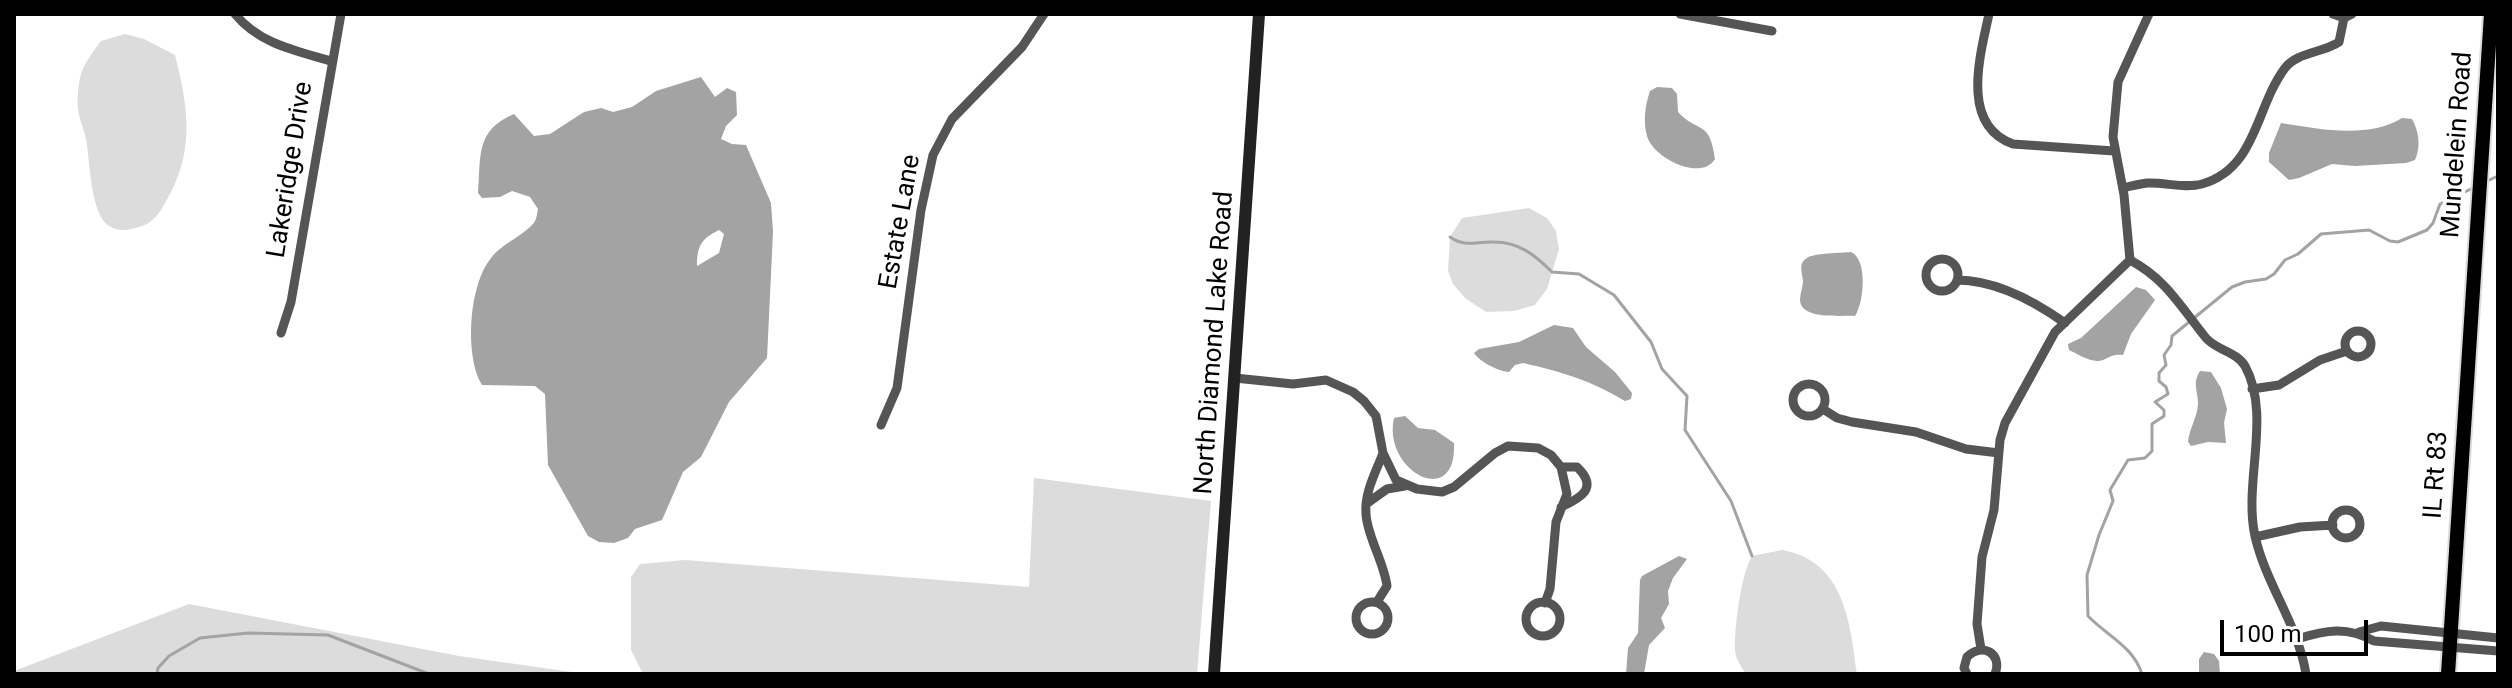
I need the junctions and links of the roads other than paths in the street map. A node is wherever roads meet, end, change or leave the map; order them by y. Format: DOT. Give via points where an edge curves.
graph roads {
  1 [pos="235,14"];
  2 [pos="341,14"];
  3 [pos="1044,14"];
  4 [pos="1259,14"];
  5 [pos="1680,14"];
  6 [pos="1989,14"];
  7 [pos="2149,14"];
  8 [pos="2333,14"];
  9 [pos="2491,14"];
  10 [pos="2348,16"];
  11 [pos="1772,31"];
  12 [pos="331,61"];
  13 [pos="2114,151"];
  14 [pos="2123,188"];
  15 [pos="2130,260"];
  16 [pos="2473,279"];
  17 [pos="1957,280"];
  18 [pos="2065,323"];
  19 [pos="281,333"];
  20 [pos="2347,351"];
  21 [pos="1235,378"];
  22 [pos="2252,389"];
  23 [pos="1823,409"];
  24 [pos="881,425"];
  25 [pos="1383,453"];
  26 [pos="1999,453"];
  27 [pos="1561,467"];
  28 [pos="1405,486"];
  29 [pos="1366,504"];
  30 [pos="1561,507"];
  31 [pos="2333,525"];
  32 [pos="2255,537"];
  33 [pos="1377,602"];
  34 [pos="1545,603"];
  35 [pos="2359,632"];
  36 [pos="2498,638"];
  37 [pos="2297,639"];
  38 [pos="2450,641"];
  39 [pos="1981,649"];
  40 [pos="2498,651"];
  41 [pos="1214,674"];
  42 [pos="1967,674"];
  43 [pos="1995,674"];
  44 [pos="2306,674"];
  45 [pos="2448,674"];
  1 -- 12 [label="street" via="270,41"];
  2 -- 12 [label="street, Lakeridge Drive"];
  3 -- 24 [label="street, Estate Lane" via="1022,47 952,119 933,155 897,388"];
  4 -- 21 [label="street, North Diamond Lake Road"];
  5 -- 11 [label="street"];
  6 -- 13 [label="street" via="1978,100 1985,123 2013,144"];
  7 -- 13 [label="street" via="2118,82"];
  8 -- 10 [label="street"];
  9 -- 16 [label="main road, Mundelein Road"];
  10 -- 14 [label="street" via="2339,42 2286,67 2234,166 2200,184"];
  12 -- 19 [label="street, Lakeridge Drive" via="291,302"];
  13 -- 14 [label="street"];
  14 -- 15 [label="street"];
  15 -- 18 [label="street"];
  15 -- 22 [label="street" via="2149,270 2208,341 2245,366"];
  16 -- 38 [label="main road, IL Rt 83"];
  17 -- 18 [label="street" via="2013,293"];
  18 -- 26 [label="street" via="2005,423"];
  20 -- 22 [label="street" via="2320,360 2279,385"];
  21 -- 25 [label="street" via="1338,383 1376,416"];
  21 -- 41 [label="street, North Diamond Lake Road"];
  22 -- 32 [label="street" via="2257,413 2250,508"];
  23 -- 26 [label="street" via="1852,422"];
  25 -- 28 [label="street" via="1396,480"];
  25 -- 29 [label="street"];
  26 -- 39 [label="street" via="1994,510 1982,557 1977,624"];
  27 -- 28 [label="street" via="1538,448 1508,446 1442,492"];
  27 -- 30 [label="street" via="1567,494"];
  27 -- 30 [label="street" via="1577,467 1587,485 1579,499"];
  28 -- 29 [label="street" via="1387,489"];
  29 -- 33 [label="street" via="1387,586"];
  30 -- 34 [label="street"];
  31 -- 32 [label="street"];
  32 -- 37 [label="street"];
  35 -- 37 [label="street" via="2338,629"];
  35 -- 38 [label="street" via="2381,626"];
  35 -- 38 [label="street" via="2374,641"];
  36 -- 38 [label="street"];
  37 -- 44 [label="street"];
  38 -- 40 [label="street"];
  38 -- 45 [label="main road, IL Rt 83"];
  39 -- 42 [label="street" via="1967,657"];
  39 -- 43 [label="street" via="1996,657"];
}
